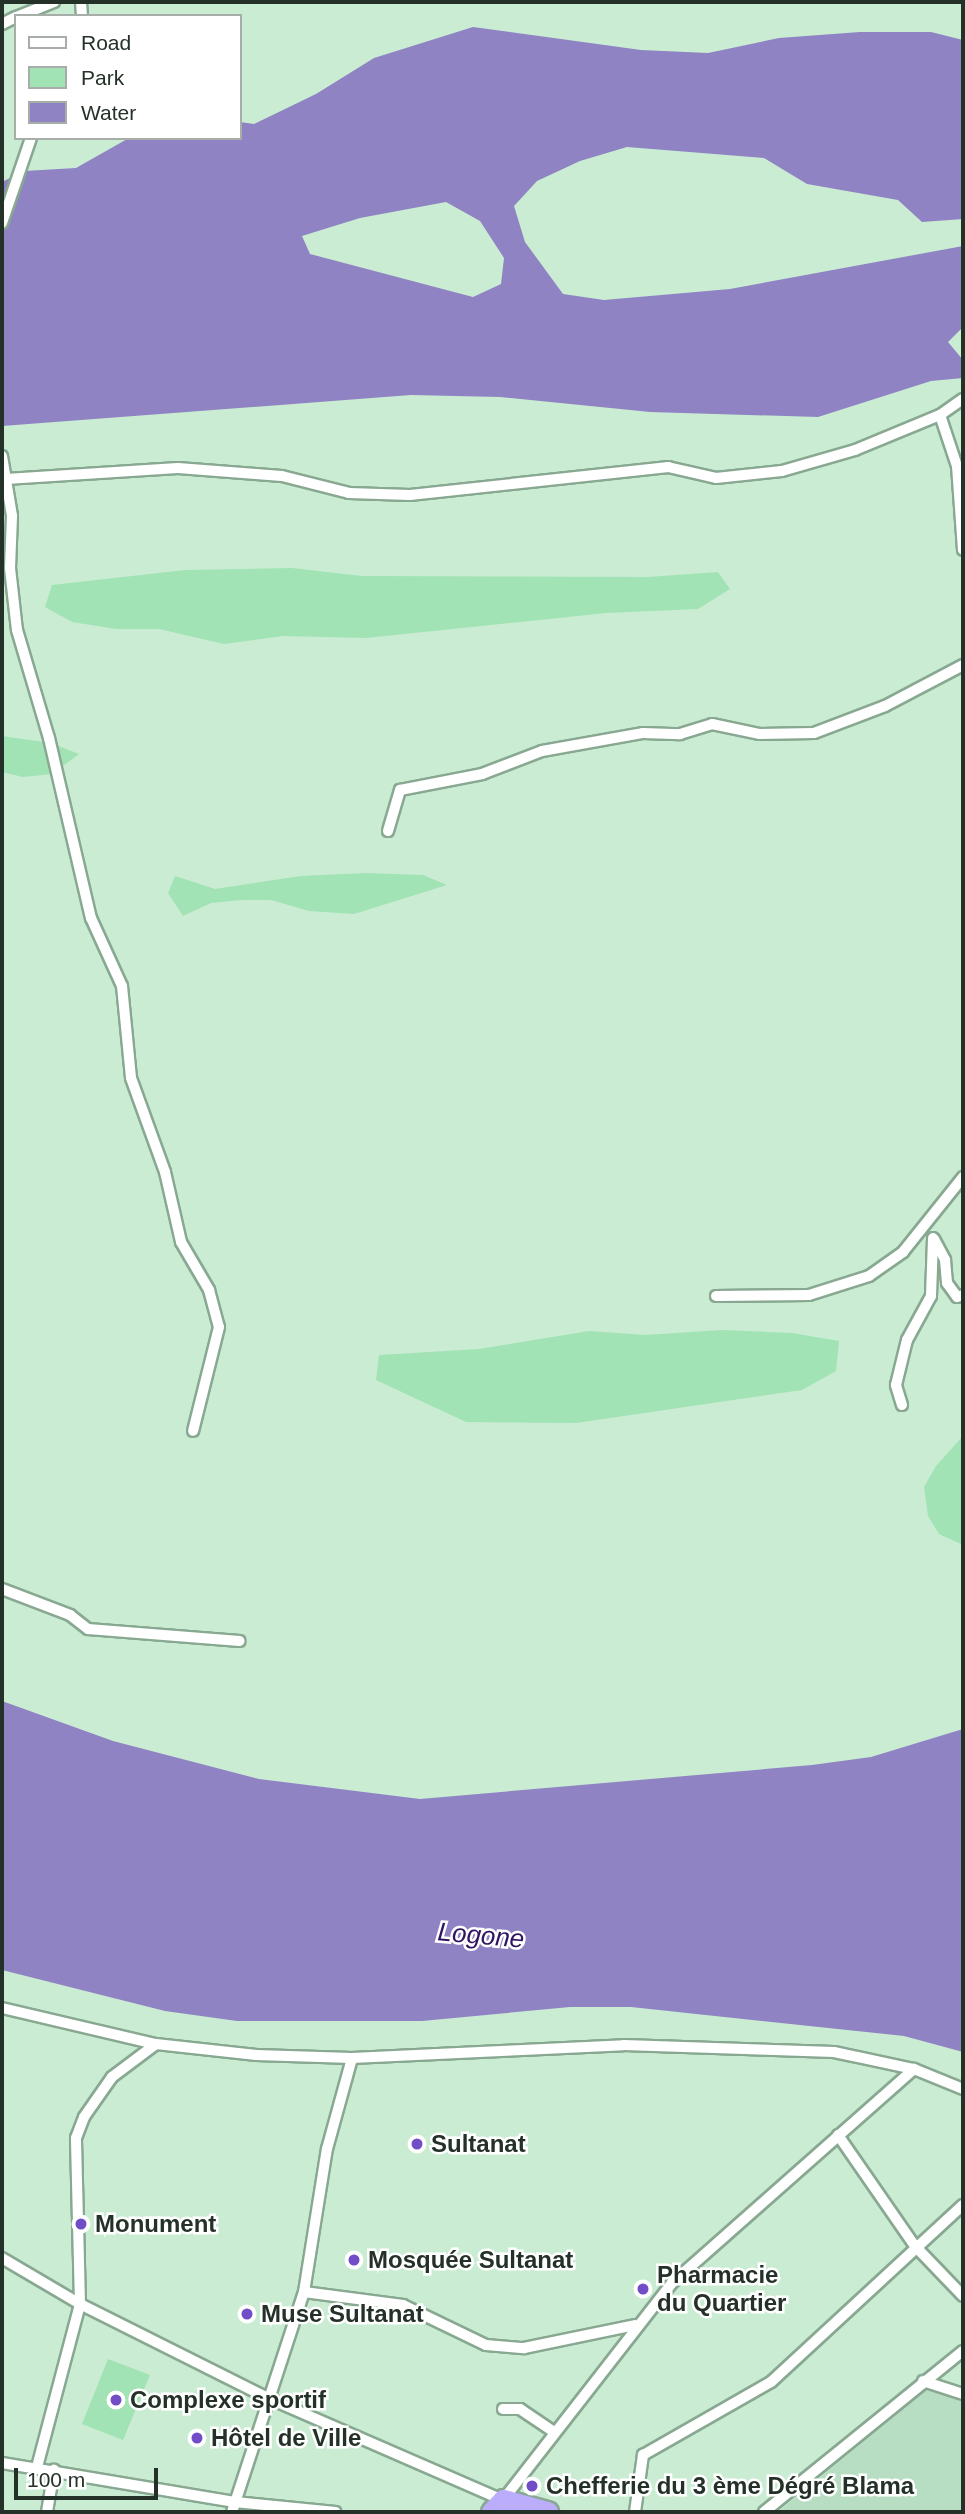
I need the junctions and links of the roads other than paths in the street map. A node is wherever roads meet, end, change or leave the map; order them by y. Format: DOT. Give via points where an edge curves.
graph roads {
  1 [pos="54,2"];
  2 [pos="25,14"];
  3 [pos="30,140"];
  4 [pos="2,223"];
  5 [pos="963,399"];
  6 [pos="940,415"];
  7 [pos="2,456"];
  8 [pos="960,468"];
  9 [pos="6,479"];
  10 [pos="963,550"];
  11 [pos="963,665"];
  12 [pos="388,831"];
  13 [pos="963,1177"];
  14 [pos="932,1221"];
  15 [pos="933,1238"];
  16 [pos="716,1296"];
  17 [pos="963,1296"];
  18 [pos="902,1405"];
  19 [pos="193,1431"];
  20 [pos="2,1589"];
  21 [pos="240,1641"];
  22 [pos="2,2008"];
  23 [pos="156,2045"];
  24 [pos="352,2058"];
  25 [pos="914,2069"];
  26 [pos="963,2089"];
  27 [pos="838,2135"];
  28 [pos="963,2205"];
  29 [pos="915,2246"];
  30 [pos="2,2258"];
  31 [pos="304,2292"];
  32 [pos="963,2296"];
  33 [pos="80,2304"];
  34 [pos="635,2325"];
  35 [pos="963,2351"];
  36 [pos="923,2381"];
  37 [pos="963,2394"];
  38 [pos="268,2398"];
  39 [pos="503,2409"];
  40 [pos="553,2431"];
  41 [pos="2,2463"];
  42 [pos="37,2468"];
  43 [pos="54,2470"];
  44 [pos="497,2506"];
  45 [pos="234,2507"];
  46 [pos="47,2512"];
  47 [pos="336,2512"];
  48 [pos="547,2512"];
  49 [pos="635,2512"];
  50 [pos="764,2512"];
  1 -- 2 [label="street"];
  3 -- 4 [label="street"];
  5 -- 6 [label="street"];
  6 -- 8 [label="street"];
  6 -- 9 [label="street" via="843,454 782,471 716,478 668,467 410,495 349,493 282,476 178,468"];
  7 -- 9 [label="street"];
  8 -- 10 [label="street"];
  9 -- 19 [label="street" via="17,630 49,738 91,918 122,986 131,1078 165,1172 181,1242 209,1290 219,1328"];
  11 -- 12 [label="street" via="885,706 814,733 759,734 712,724 680,734 643,733 542,751 482,774 400,790"];
  13 -- 14 [label="street"];
  14 -- 15 [label="street"];
  14 -- 16 [label="street" via="887,1265 850,1285 809,1295"];
  15 -- 17 [label="street" via="945,1260 947,1283 957,1297"];
  15 -- 18 [label="street" via="931,1296 907,1340 896,1385"];
  20 -- 21 [label="street" via="70,1615 88,1629"];
  22 -- 23 [label="street"];
  23 -- 24 [label="street"];
  23 -- 33 [label="street" via="112,2077 76,2138"];
  24 -- 25 [label="street" via="624,2045 834,2052"];
  24 -- 31 [label="street" via="327,2149"];
  25 -- 26 [label="street"];
  25 -- 27 [label="street"];
  27 -- 29 [label="street"];
  27 -- 34 [label="street" via="672,2283"];
  28 -- 29 [label="street"];
  29 -- 32 [label="street"];
  29 -- 49 [label="street" via="771,2382 643,2455"];
  30 -- 33 [label="street"];
  31 -- 34 [label="street" via="403,2305 486,2345 524,2348"];
  31 -- 38 [label="street"];
  33 -- 38 [label="street"];
  33 -- 42 [label="street"];
  34 -- 40 [label="street"];
  35 -- 36 [label="street"];
  36 -- 37 [label="street"];
  36 -- 50 [label="street"];
  38 -- 44 [label="street"];
  38 -- 45 [label="street"];
  39 -- 40 [label="street" via="520,2409"];
  40 -- 44 [label="street"];
  41 -- 42 [label="street"];
  42 -- 43 [label="street"];
  43 -- 45 [label="street"];
  43 -- 46 [label="street"];
  44 -- 48 [label="highway"];
  45 -- 47 [label="street"];
}
